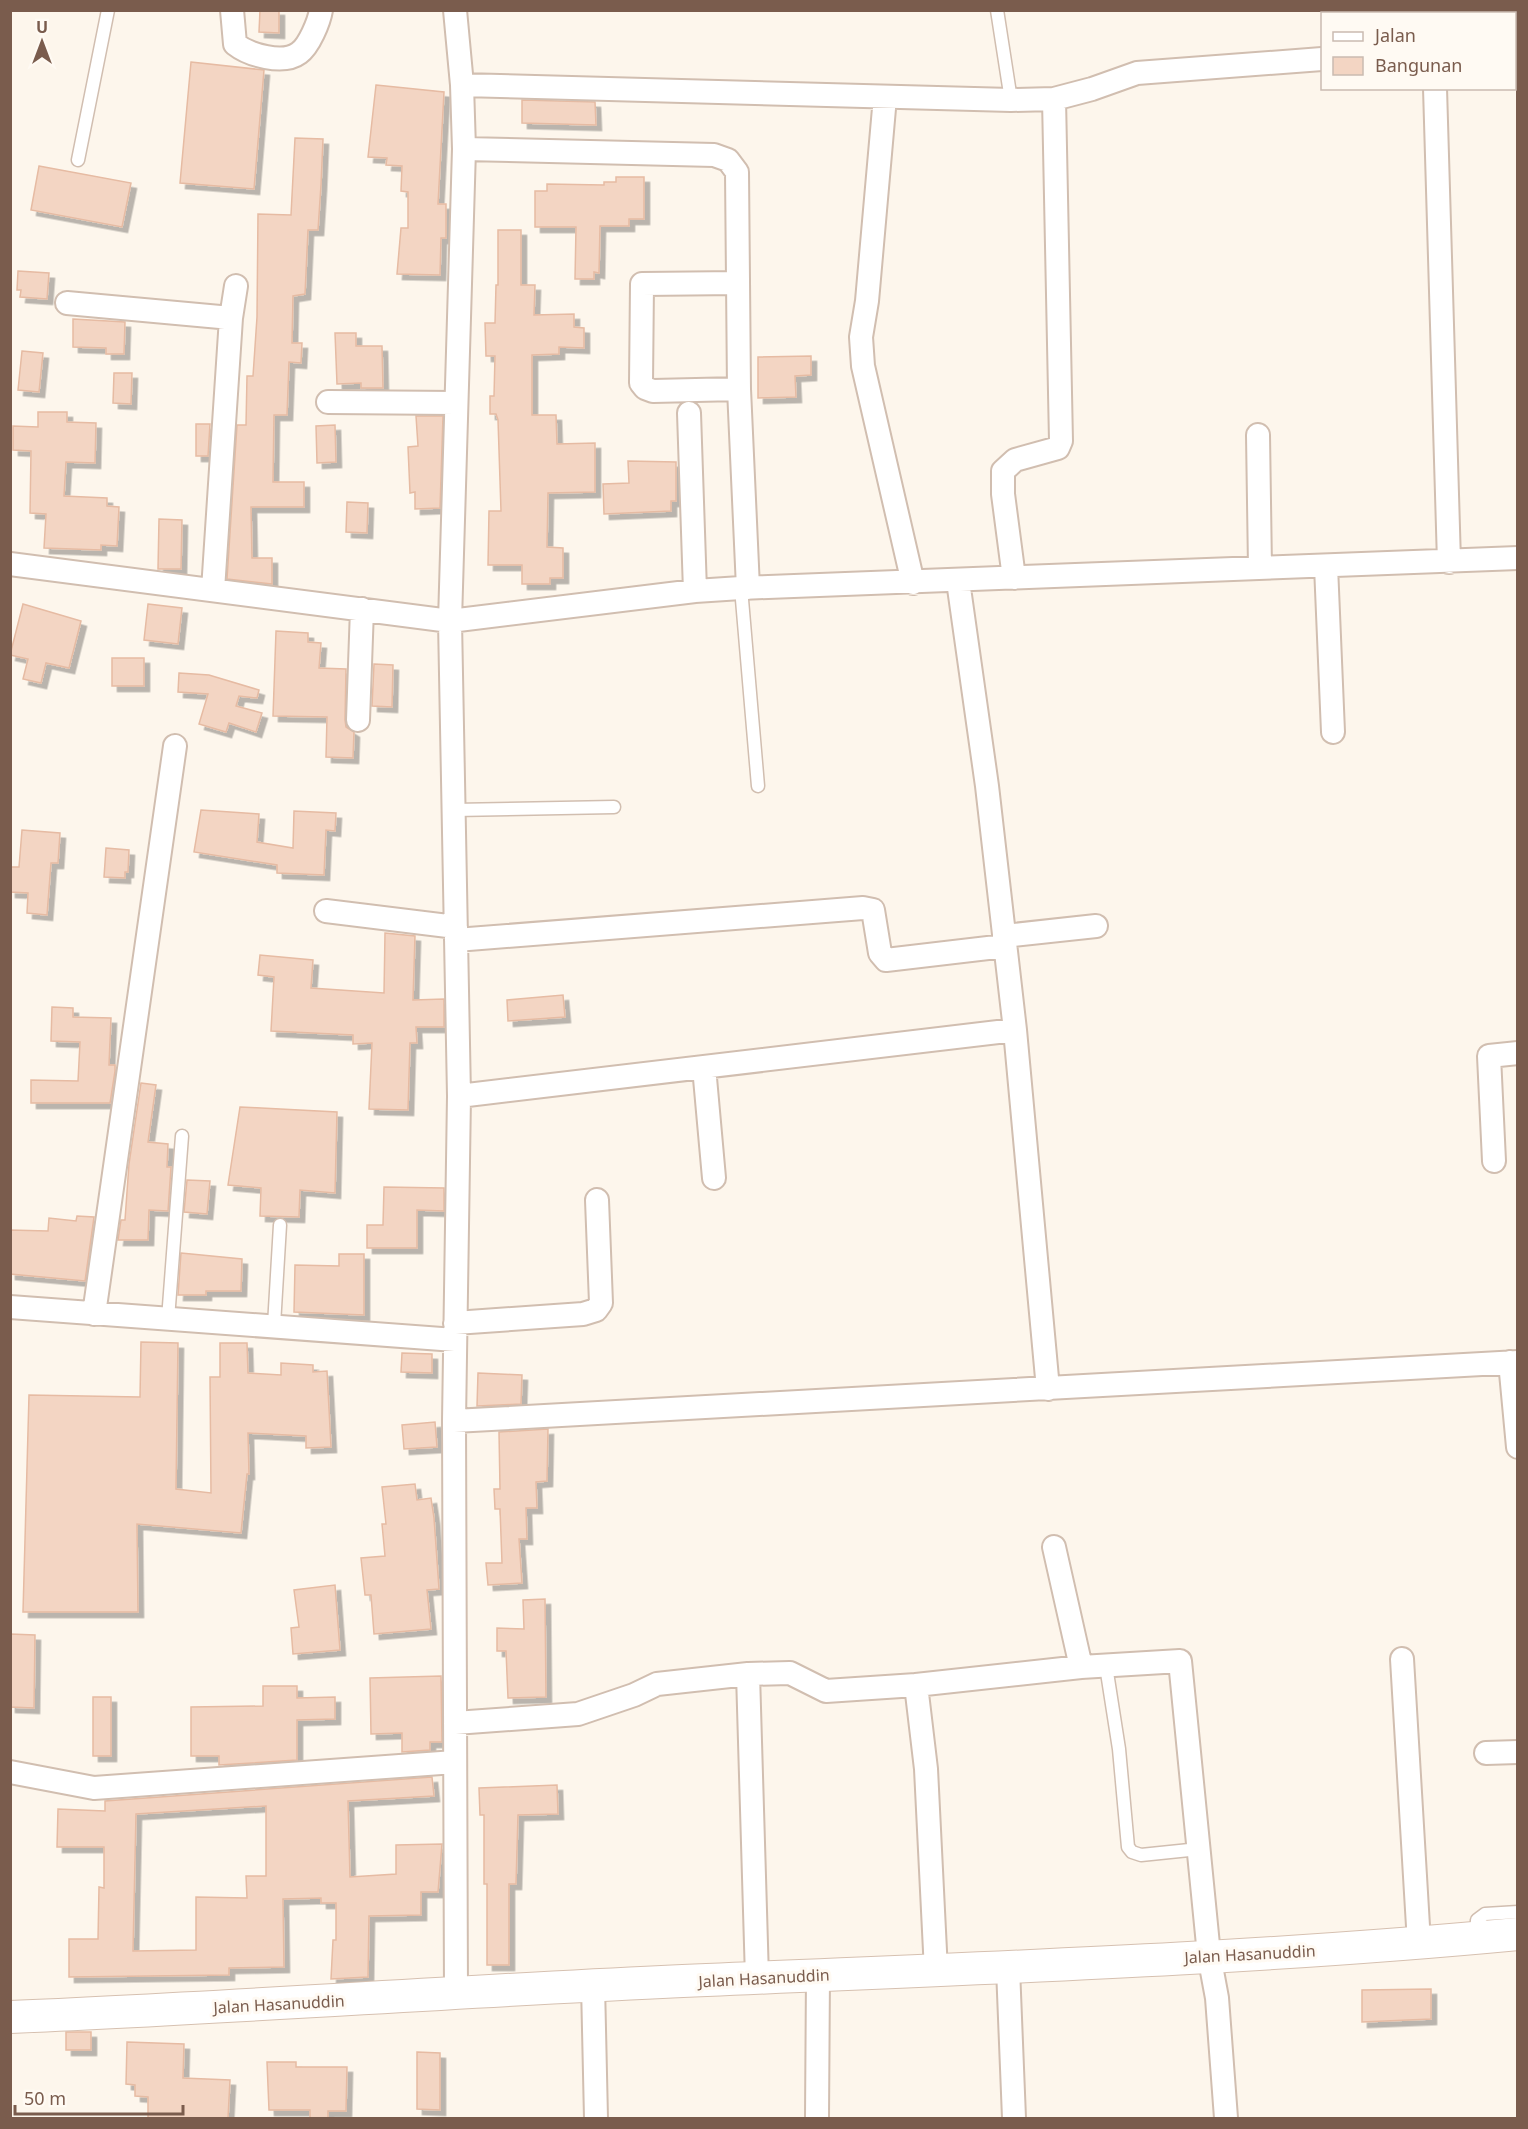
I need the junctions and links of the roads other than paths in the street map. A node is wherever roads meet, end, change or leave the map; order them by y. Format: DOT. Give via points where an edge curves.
graph roads {
  1 [pos="108,10"];
  2 [pos="232,10"];
  3 [pos="321,10"];
  4 [pos="455,10"];
  5 [pos="997,10"];
  6 [pos="1321,59"];
  7 [pos="462,85"];
  8 [pos="1435,90"];
  9 [pos="885,97"];
  10 [pos="1054,99"];
  11 [pos="1011,100"];
  12 [pos="464,149"];
  13 [pos="78,160"];
  14 [pos="738,283"];
  15 [pos="236,286"];
  16 [pos="67,303"];
  17 [pos="231,318"];
  18 [pos="739,389"];
  19 [pos="328,402"];
  20 [pos="456,403"];
  21 [pos="689,413"];
  22 [pos="1258,435"];
  23 [pos="1518,558"];
  24 [pos="1449,562"];
  25 [pos="10,564"];
  26 [pos="1326,566"];
  27 [pos="1260,568"];
  28 [pos="1014,578"];
  29 [pos="958,581"];
  30 [pos="913,583"];
  31 [pos="745,588"];
  32 [pos="213,590"];
  33 [pos="695,591"];
  34 [pos="362,609"];
  35 [pos="450,621"];
  36 [pos="358,720"];
  37 [pos="1333,732"];
  38 [pos="175,746"];
  39 [pos="758,786"];
  40 [pos="614,807"];
  41 [pos="453,810"];
  42 [pos="326,911"];
  43 [pos="1096,926"];
  44 [pos="456,933"];
  45 [pos="1005,941"];
  46 [pos="1015,1030"];
  47 [pos="1518,1053"];
  48 [pos="704,1067"];
  49 [pos="459,1096"];
  50 [pos="182,1136"];
  51 [pos="1494,1161"];
  52 [pos="714,1178"];
  53 [pos="597,1200"];
  54 [pos="280,1225"];
  55 [pos="10,1306"];
  56 [pos="94,1314"];
  57 [pos="168,1319"];
  58 [pos="274,1325"];
  59 [pos="455,1331"];
  60 [pos="1514,1362"];
  61 [pos="1048,1389"];
  62 [pos="453,1421"];
  63 [pos="1518,1447"];
  64 [pos="1054,1547"];
  65 [pos="1402,1659"];
  66 [pos="1107,1666"];
  67 [pos="1081,1667"];
  68 [pos="748,1674"];
  69 [pos="916,1685"];
  70 [pos="455,1723"];
  71 [pos="1518,1752"];
  72 [pos="1486,1754"];
  73 [pos="455,1762"];
  74 [pos="10,1772"];
  75 [pos="1199,1849"];
  76 [pos="1518,1912"];
  77 [pos="1518,1934"];
  78 [pos="1476,1938"];
  79 [pos="1419,1943"];
  80 [pos="1209,1955"];
  81 [pos="1008,1968"];
  82 [pos="936,1971"];
  83 [pos="818,1975"];
  84 [pos="757,1978"];
  85 [pos="593,1985"];
  86 [pos="456,1994"];
  87 [pos="10,2017"];
  88 [pos="596,2118"];
  89 [pos="817,2118"];
  90 [pos="1014,2118"];
  91 [pos="1226,2118"];
  1 -- 13 [label="lane"];
  2 -- 3 [label="street" via="235,45 246,52 285,57 300,53"];
  4 -- 7 [label="street"];
  5 -- 11 [label="lane"];
  6 -- 10 [label="street" via="1137,73"];
  7 -- 9 [label="street"];
  7 -- 12 [label="street"];
  8 -- 24 [label="street"];
  9 -- 11 [label="street"];
  9 -- 30 [label="street" via="861,337 863,366"];
  10 -- 11 [label="street"];
  10 -- 28 [label="street" via="1061,441 1058,448 1015,460 1002,471"];
  12 -- 14 [label="street" via="714,155 728,160 736,172"];
  12 -- 20 [label="street"];
  14 -- 18 [label="street"];
  14 -- 18 [label="street" via="642,284 641,383 652,391"];
  15 -- 17 [label="street"];
  16 -- 17 [label="street"];
  17 -- 32 [label="street"];
  18 -- 31 [label="street"];
  19 -- 20 [label="street"];
  20 -- 35 [label="street"];
  21 -- 33 [label="street"];
  22 -- 27 [label="street"];
  23 -- 24 [label="street"];
  24 -- 26 [label="street"];
  25 -- 32 [label="street"];
  26 -- 27 [label="street"];
  26 -- 37 [label="street"];
  27 -- 28 [label="street"];
  28 -- 29 [label="street"];
  29 -- 30 [label="street"];
  29 -- 45 [label="street"];
  30 -- 31 [label="street"];
  31 -- 33 [label="street"];
  31 -- 39 [label="lane"];
  32 -- 34 [label="street"];
  33 -- 35 [label="street"];
  34 -- 35 [label="street"];
  34 -- 36 [label="street"];
  35 -- 41 [label="street"];
  38 -- 56 [label="street"];
  40 -- 41 [label="lane"];
  41 -- 44 [label="street"];
  42 -- 44 [label="street"];
  43 -- 45 [label="street"];
  44 -- 45 [label="street" via="863,908 873,910 880,953 886,960"];
  44 -- 49 [label="street"];
  45 -- 46 [label="street"];
  46 -- 48 [label="street"];
  46 -- 61 [label="street"];
  47 -- 51 [label="street" via="1489,1056"];
  48 -- 49 [label="street"];
  48 -- 52 [label="street"];
  49 -- 59 [label="street"];
  50 -- 57 [label="lane"];
  53 -- 59 [label="street" via="602,1303 596,1310"];
  54 -- 58 [label="lane"];
  55 -- 56 [label="street"];
  56 -- 57 [label="street"];
  57 -- 58 [label="street"];
  58 -- 59 [label="street"];
  59 -- 62 [label="street"];
  60 -- 61 [label="street"];
  60 -- 63 [label="street"];
  61 -- 62 [label="street"];
  62 -- 70 [label="street"];
  64 -- 67 [label="street"];
  65 -- 79 [label="street"];
  66 -- 67 [label="street"];
  66 -- 75 [label="lane" via="1128,1847 1141,1855"];
  66 -- 75 [label="street" via="1178,1660 1181,1663"];
  67 -- 69 [label="street"];
  68 -- 69 [label="street" via="790,1673 826,1691"];
  68 -- 70 [label="street" via="657,1684 578,1714"];
  68 -- 84 [label="street"];
  69 -- 82 [label="street" via="926,1769"];
  70 -- 73 [label="street"];
  71 -- 72 [label="street"];
  73 -- 74 [label="street" via="94,1788"];
  73 -- 86 [label="street"];
  75 -- 80 [label="street"];
  76 -- 78 [label="lane" via="1485,1914 1477,1920"];
  77 -- 78 [label="main road, Jalan Hasanuddin"];
  78 -- 79 [label="main road, Jalan Hasanuddin"];
  79 -- 80 [label="main road, Jalan Hasanuddin"];
  80 -- 81 [label="main road, Jalan Hasanuddin"];
  80 -- 91 [label="street" via="1217,1998"];
  81 -- 82 [label="main road, Jalan Hasanuddin"];
  81 -- 90 [label="street"];
  82 -- 83 [label="main road, Jalan Hasanuddin"];
  83 -- 84 [label="main road, Jalan Hasanuddin"];
  83 -- 89 [label="street"];
  84 -- 85 [label="main road, Jalan Hasanuddin"];
  85 -- 86 [label="main road, Jalan Hasanuddin"];
  85 -- 88 [label="street"];
  86 -- 87 [label="main road, Jalan Hasanuddin"];
}
